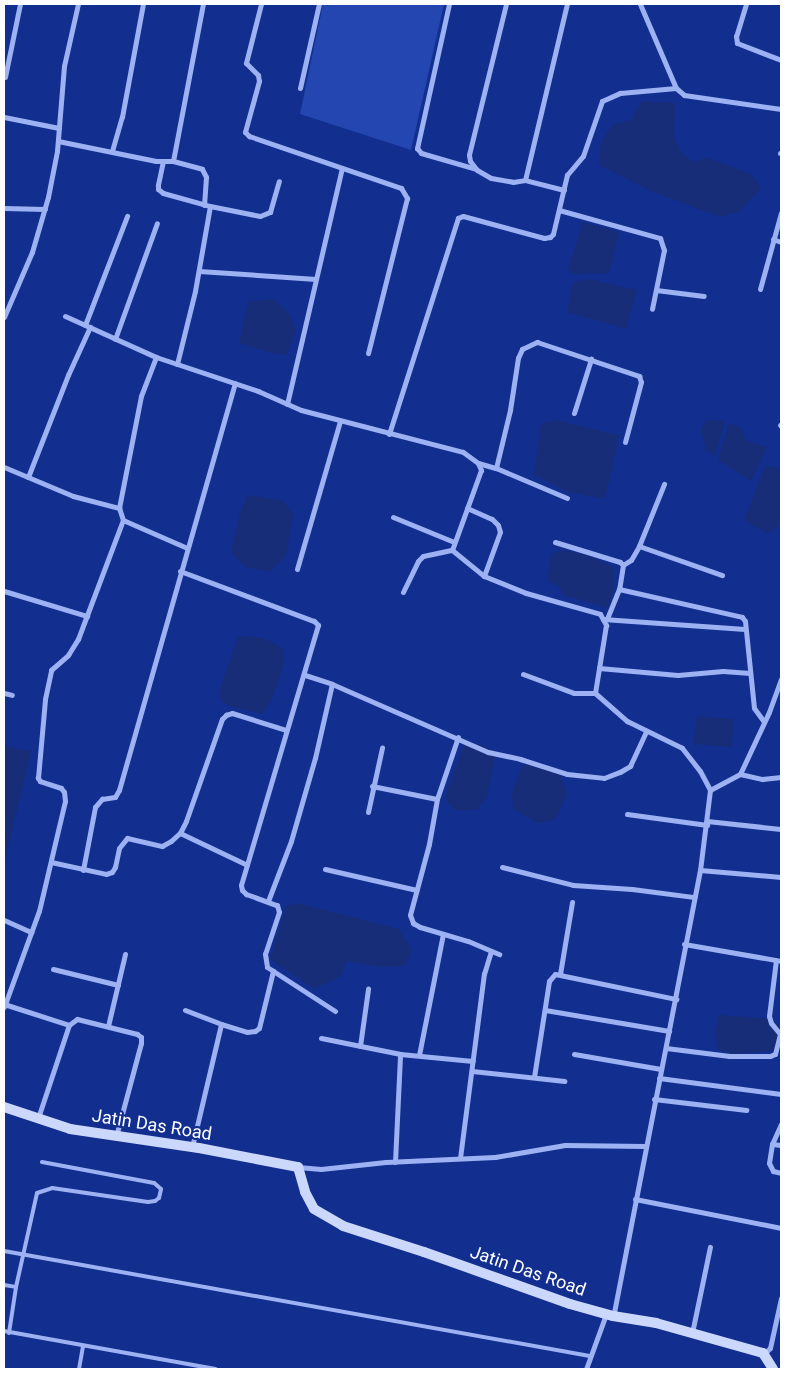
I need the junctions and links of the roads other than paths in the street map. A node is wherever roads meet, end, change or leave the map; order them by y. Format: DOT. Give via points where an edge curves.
graph roads {
  1 [pos="20,4"];
  2 [pos="78,4"];
  3 [pos="143,4"];
  4 [pos="203,4"];
  5 [pos="261,4"];
  6 [pos="318,4"];
  7 [pos="449,4"];
  8 [pos="506,4"];
  9 [pos="567,4"];
  10 [pos="640,4"];
  11 [pos="746,4"];
  12 [pos="781,60"];
  13 [pos="5,77"];
  14 [pos="300,88"];
  15 [pos="676,88"];
  16 [pos="781,109"];
  17 [pos="4,117"];
  18 [pos="59,128"];
  19 [pos="58,142"];
  20 [pos="112,151"];
  21 [pos="163,161"];
  22 [pos="173,161"];
  23 [pos="342,168"];
  24 [pos="478,170"];
  25 [pos="525,180"];
  26 [pos="279,181"];
  27 [pos="564,190"];
  28 [pos="204,205"];
  29 [pos="210,206"];
  30 [pos="4,208"];
  31 [pos="45,209"];
  32 [pos="559,210"];
  33 [pos="781,213"];
  34 [pos="127,216"];
  35 [pos="156,223"];
  36 [pos="774,239"];
  37 [pos="781,242"];
  38 [pos="199,271"];
  39 [pos="316,279"];
  40 [pos="760,289"];
  41 [pos="656,290"];
  42 [pos="704,296"];
  43 [pos="6,307"];
  44 [pos="652,309"];
  45 [pos="65,316"];
  46 [pos="4,317"];
  47 [pos="88,326"];
  48 [pos="115,339"];
  49 [pos="368,353"];
  50 [pos="156,357"];
  51 [pos="591,359"];
  52 [pos="177,364"];
  53 [pos="235,383"];
  54 [pos="287,404"];
  55 [pos="574,412"];
  56 [pos="340,421"];
  57 [pos="389,434"];
  58 [pos="625,442"];
  59 [pos="478,463"];
  60 [pos="4,467"];
  61 [pos="496,468"];
  62 [pos="28,477"];
  63 [pos="664,484"];
  64 [pos="567,498"];
  65 [pos="120,508"];
  66 [pos="467,508"];
  67 [pos="393,517"];
  68 [pos="123,520"];
  69 [pos="454,542"];
  70 [pos="555,542"];
  71 [pos="639,546"];
  72 [pos="187,548"];
  73 [pos="452,550"];
  74 [pos="623,565"];
  75 [pos="297,569"];
  76 [pos="180,571"];
  77 [pos="484,576"];
  78 [pos="722,576"];
  79 [pos="619,589"];
  80 [pos="4,591"];
  81 [pos="403,592"];
  82 [pos="87,616"];
  83 [pos="605,619"];
  84 [pos="746,629"];
  85 [pos="599,668"];
  86 [pos="750,673"];
  87 [pos="523,674"];
  88 [pos="304,675"];
  89 [pos="781,679"];
  90 [pos="332,684"];
  91 [pos="4,693"];
  92 [pos="595,693"];
  93 [pos="12,695"];
  94 [pos="764,722"];
  95 [pos="286,730"];
  96 [pos="646,731"];
  97 [pos="458,737"];
  98 [pos="382,748"];
  99 [pos="740,774"];
  100 [pos="781,777"];
  101 [pos="372,786"];
  102 [pos="710,790"];
  103 [pos="437,799"];
  104 [pos="368,812"];
  105 [pos="627,814"];
  106 [pos="707,823"];
  107 [pos="781,830"];
  108 [pos="180,833"];
  109 [pos="51,862"];
  110 [pos="247,865"];
  111 [pos="502,867"];
  112 [pos="325,869"];
  113 [pos="83,870"];
  114 [pos="700,870"];
  115 [pos="781,877"];
  116 [pos="417,890"];
  117 [pos="694,897"];
  118 [pos="268,901"];
  119 [pos="572,902"];
  120 [pos="4,920"];
  121 [pos="31,932"];
  122 [pos="443,934"];
  123 [pos="684,944"];
  124 [pos="491,951"];
  125 [pos="125,954"];
  126 [pos="499,954"];
  127 [pos="779,960"];
  128 [pos="53,969"];
  129 [pos="273,971"];
  130 [pos="560,974"];
  131 [pos="118,985"];
  132 [pos="368,989"];
  133 [pos="676,999"];
  134 [pos="4,1005"];
  135 [pos="185,1010"];
  136 [pos="545,1010"];
  137 [pos="335,1011"];
  138 [pos="221,1024"];
  139 [pos="69,1025"];
  140 [pos="108,1026"];
  141 [pos="669,1031"];
  142 [pos="321,1038"];
  143 [pos="360,1046"];
  144 [pos="666,1048"];
  145 [pos="400,1054"];
  146 [pos="574,1054"];
  147 [pos="419,1056"];
  148 [pos="473,1061"];
  149 [pos="661,1069"];
  150 [pos="472,1071"];
  151 [pos="534,1077"];
  152 [pos="659,1078"];
  153 [pos="564,1081"];
  154 [pos="781,1094"];
  155 [pos="654,1099"];
  156 [pos="4,1108"];
  157 [pos="746,1110"];
  158 [pos="38,1118"];
  159 [pos="781,1124"];
  160 [pos="116,1136"];
  161 [pos="772,1144"];
  162 [pos="645,1146"];
  163 [pos="781,1146"];
  164 [pos="192,1147"];
  165 [pos="460,1158"];
  166 [pos="42,1162"];
  167 [pos="395,1162"];
  168 [pos="298,1167"];
  169 [pos="781,1173"];
  170 [pos="635,1199"];
  171 [pos="781,1228"];
  172 [pos="710,1247"];
  173 [pos="4,1251"];
  174 [pos="24,1255"];
  175 [pos="4,1285"];
  176 [pos="16,1287"];
  177 [pos="781,1302"];
  178 [pos="609,1315"];
  179 [pos="4,1331"];
  180 [pos="10,1332"];
  181 [pos="692,1333"];
  182 [pos="83,1346"];
  183 [pos="764,1354"];
  184 [pos="590,1356"];
  185 [pos="184,1367"];
  186 [pos="79,1369"];
  187 [pos="216,1369"];
  188 [pos="586,1369"];
  189 [pos="773,1369"];
  1 -- 13 [label="street"];
  2 -- 18 [label="street" via="64,66"];
  3 -- 20 [label="street" via="122,117"];
  4 -- 22 [label="street"];
  5 -- 23 [label="street" via="246,63 258,75 259,81 245,132"];
  6 -- 14 [label="street"];
  7 -- 24 [label="street" via="417,148 421,154"];
  8 -- 24 [label="street" via="469,155"];
  9 -- 25 [label="street"];
  10 -- 15 [label="street"];
  11 -- 12 [label="street" via="736,36 737,43"];
  15 -- 16 [label="street" via="691,97"];
  15 -- 27 [label="street" via="620,93 602,101 583,156 567,175"];
  17 -- 18 [label="street"];
  18 -- 19 [label="street"];
  19 -- 20 [label="street"];
  19 -- 31 [label="street"];
  20 -- 21 [label="street"];
  21 -- 22 [label="street"];
  21 -- 28 [label="street" via="158,190"];
  22 -- 28 [label="street" via="205,172"];
  23 -- 39 [label="street"];
  23 -- 49 [label="street" via="401,188 407,198"];
  24 -- 25 [label="street" via="503,181"];
  25 -- 27 [label="street"];
  26 -- 29 [label="street" via="270,212 264,216"];
  27 -- 32 [label="street"];
  28 -- 29 [label="street"];
  29 -- 38 [label="street"];
  30 -- 31 [label="street"];
  31 -- 43 [label="street" via="32,252"];
  32 -- 41 [label="street" via="660,238 664,250"];
  32 -- 57 [label="street" via="554,234 544,238 463,216 455,221"];
  33 -- 36 [label="street"];
  34 -- 47 [label="street"];
  35 -- 48 [label="street"];
  36 -- 37 [label="street"];
  36 -- 40 [label="street"];
  38 -- 39 [label="street"];
  38 -- 52 [label="street"];
  39 -- 54 [label="street"];
  41 -- 42 [label="street"];
  41 -- 44 [label="street"];
  43 -- 46 [label="street"];
  45 -- 47 [label="street"];
  47 -- 48 [label="street"];
  47 -- 62 [label="street"];
  48 -- 50 [label="street"];
  50 -- 52 [label="street"];
  50 -- 65 [label="street" via="141,396"];
  51 -- 55 [label="street"];
  51 -- 58 [label="street" via="640,376"];
  51 -- 61 [label="street" via="537,342 522,349"];
  52 -- 53 [label="street"];
  53 -- 54 [label="street"];
  53 -- 72 [label="street"];
  54 -- 56 [label="street"];
  56 -- 57 [label="street"];
  56 -- 75 [label="street"];
  57 -- 59 [label="street" via="463,452"];
  59 -- 61 [label="street"];
  59 -- 66 [label="street" via="480,470"];
  60 -- 62 [label="street"];
  61 -- 64 [label="street"];
  62 -- 65 [label="street" via="73,496"];
  63 -- 71 [label="street"];
  65 -- 68 [label="street"];
  66 -- 69 [label="street"];
  66 -- 77 [label="street" via="492,519 500,532"];
  67 -- 69 [label="street"];
  68 -- 72 [label="street"];
  68 -- 82 [label="street"];
  69 -- 73 [label="street"];
  70 -- 74 [label="street"];
  71 -- 74 [label="street" via="631,560"];
  71 -- 78 [label="street"];
  72 -- 76 [label="street"];
  73 -- 77 [label="street"];
  73 -- 81 [label="street" via="423,556"];
  74 -- 79 [label="street"];
  76 -- 88 [label="street" via="314,621 318,625 317,632"];
  76 -- 113 [label="street" via="119,790 115,797 102,799 95,807"];
  77 -- 83 [label="street" via="526,593 600,614"];
  79 -- 83 [label="street"];
  79 -- 84 [label="street" via="739,615 745,621"];
  80 -- 82 [label="street"];
  82 -- 109 [label="street" via="73,649 51,670 45,699 38,778 60,788 65,800"];
  83 -- 84 [label="street"];
  83 -- 85 [label="street"];
  84 -- 86 [label="street"];
  85 -- 86 [label="street" via="678,675 723,671"];
  85 -- 92 [label="street"];
  86 -- 94 [label="street" via="754,708"];
  87 -- 92 [label="street" via="574,693"];
  88 -- 90 [label="street"];
  88 -- 95 [label="street"];
  89 -- 94 [label="street"];
  90 -- 97 [label="street"];
  90 -- 118 [label="street" via="291,841"];
  91 -- 93 [label="street"];
  92 -- 96 [label="street" via="627,721"];
  94 -- 99 [label="street"];
  95 -- 108 [label="street" via="232,713 226,715"];
  95 -- 110 [label="street"];
  96 -- 97 [label="street" via="630,766 604,778 567,774 520,758 488,752"];
  96 -- 102 [label="street" via="682,748"];
  97 -- 103 [label="street"];
  98 -- 101 [label="street"];
  99 -- 100 [label="street" via="762,779"];
  99 -- 102 [label="street"];
  101 -- 103 [label="street"];
  101 -- 104 [label="street"];
  102 -- 106 [label="street"];
  103 -- 116 [label="street"];
  105 -- 106 [label="street"];
  106 -- 107 [label="street"];
  106 -- 114 [label="street"];
  108 -- 110 [label="street"];
  108 -- 113 [label="street" via="162,846 127,838 119,848 112,872"];
  109 -- 113 [label="street"];
  109 -- 121 [label="street"];
  110 -- 118 [label="street" via="242,890"];
  111 -- 117 [label="street" via="573,885"];
  112 -- 116 [label="street"];
  114 -- 115 [label="street"];
  114 -- 117 [label="street"];
  116 -- 122 [label="street" via="410,915 413,923"];
  117 -- 123 [label="street"];
  118 -- 129 [label="street" via="278,905 279,912 265,954 265,962"];
  119 -- 130 [label="street"];
  120 -- 121 [label="street"];
  121 -- 134 [label="street"];
  122 -- 124 [label="street"];
  122 -- 147 [label="street"];
  123 -- 127 [label="street"];
  123 -- 133 [label="street"];
  124 -- 126 [label="street"];
  124 -- 148 [label="street" via="484,974"];
  125 -- 131 [label="street"];
  127 -- 144 [label="street" via="769,1016 780,1034 775,1054 729,1056"];
  128 -- 131 [label="street"];
  129 -- 137 [label="street"];
  129 -- 138 [label="street" via="259,1028 246,1032"];
  130 -- 133 [label="street"];
  130 -- 136 [label="street" via="555,974 549,981"];
  131 -- 140 [label="street"];
  132 -- 143 [label="street"];
  133 -- 141 [label="street"];
  134 -- 139 [label="street"];
  135 -- 138 [label="street"];
  136 -- 141 [label="street"];
  136 -- 151 [label="street"];
  138 -- 164 [label="street"];
  139 -- 140 [label="street" via="77,1019"];
  139 -- 158 [label="street"];
  140 -- 160 [label="street" via="141,1037"];
  141 -- 144 [label="street"];
  142 -- 143 [label="street"];
  143 -- 145 [label="street"];
  144 -- 149 [label="street"];
  145 -- 147 [label="street"];
  145 -- 167 [label="street"];
  146 -- 149 [label="street"];
  147 -- 148 [label="street"];
  148 -- 150 [label="street"];
  149 -- 152 [label="street"];
  150 -- 151 [label="street"];
  150 -- 165 [label="street"];
  151 -- 153 [label="street"];
  152 -- 154 [label="street"];
  152 -- 155 [label="street"];
  155 -- 157 [label="street"];
  155 -- 162 [label="street"];
  156 -- 158 [label="street, Jatin Das Road"];
  158 -- 160 [label="street, Jatin Das Road" via="70,1129"];
  159 -- 161 [label="street"];
  160 -- 164 [label="street, Jatin Das Road"];
  161 -- 163 [label="street"];
  161 -- 169 [label="street" via="770,1168"];
  162 -- 165 [label="street, Jatin Das Road" via="565,1145"];
  162 -- 170 [label="street"];
  164 -- 168 [label="street, Jatin Das Road"];
  165 -- 167 [label="street, Jatin Das Road"];
  166 -- 174 [label="lane" via="154,1183 161,1189 159,1198 148,1202 44,1189 37,1193"];
  167 -- 168 [label="street, Jatin Das Road" via="321,1169"];
  168 -- 178 [label="street, Jatin Das Road" via="314,1209 343,1226"];
  170 -- 171 [label="street"];
  170 -- 178 [label="street"];
  172 -- 181 [label="street"];
  173 -- 174 [label="lane"];
  174 -- 176 [label="lane"];
  174 -- 184 [label="lane"];
  175 -- 176 [label="lane"];
  176 -- 180 [label="lane"];
  177 -- 183 [label="street" via="770,1348"];
  178 -- 181 [label="street, Jatin Das Road"];
  178 -- 184 [label="street"];
  179 -- 180 [label="lane"];
  180 -- 182 [label="lane"];
  181 -- 183 [label="street, Jatin Das Road"];
  182 -- 185 [label="lane"];
  182 -- 186 [label="lane"];
  183 -- 189 [label="street"];
  184 -- 188 [label="street"];
  185 -- 187 [label="lane"];
}
